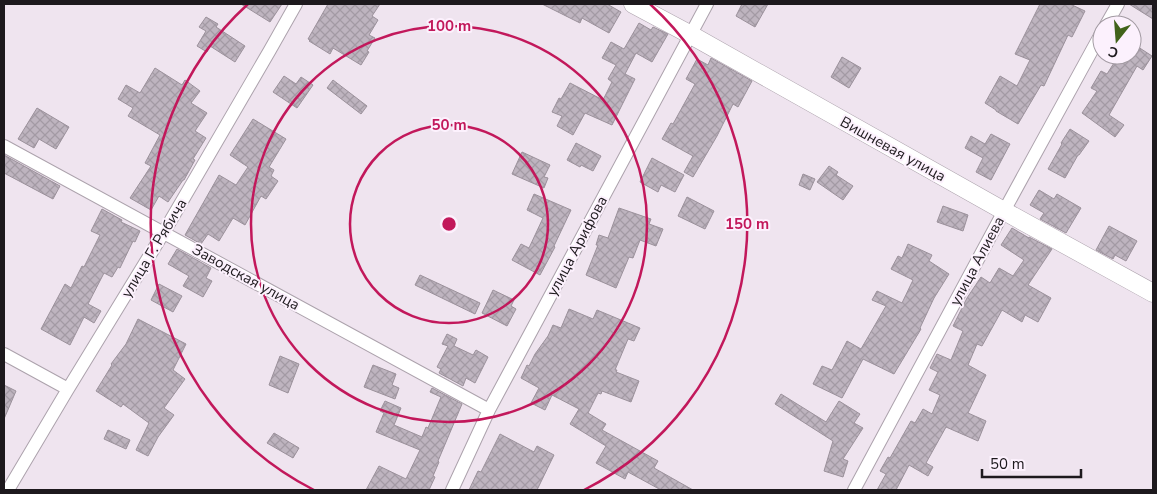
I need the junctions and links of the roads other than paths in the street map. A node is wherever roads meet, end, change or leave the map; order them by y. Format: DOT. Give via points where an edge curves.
graph roads {
  1 [pos="296,4"];
  2 [pos="634,4"];
  3 [pos="708,4"];
  4 [pos="1118,4"];
  5 [pos="1112,15"];
  6 [pos="691,34"];
  7 [pos="1092,50"];
  8 [pos="4,146"];
  9 [pos="1004,211"];
  10 [pos="164,232"];
  11 [pos="1153,293"];
  12 [pos="4,354"];
  13 [pos="68,389"];
  14 [pos="489,410"];
  15 [pos="8,490"];
  16 [pos="452,490"];
  17 [pos="854,490"];
  1 -- 10 [label="street, улица Г. Рябича"];
  2 -- 6 [label="street, Вишневая улица"];
  3 -- 6 [label="street, улица Арифова"];
  4 -- 5 [label="street"];
  6 -- 9 [label="street, Вишневая улица"];
  6 -- 14 [label="street, улица Арифова"];
  7 -- 9 [label="street, улица Алиева"];
  8 -- 10 [label="street, Заводская улица"];
  9 -- 11 [label="street, Вишневая улица"];
  9 -- 17 [label="street, улица Алиева"];
  10 -- 13 [label="street, улица Г. Рябича"];
  10 -- 14 [label="street, Заводская улица"];
  12 -- 13 [label="street"];
  13 -- 15 [label="street, улица Г. Рябича"];
  14 -- 16 [label="street, улица Арифова"];
}
